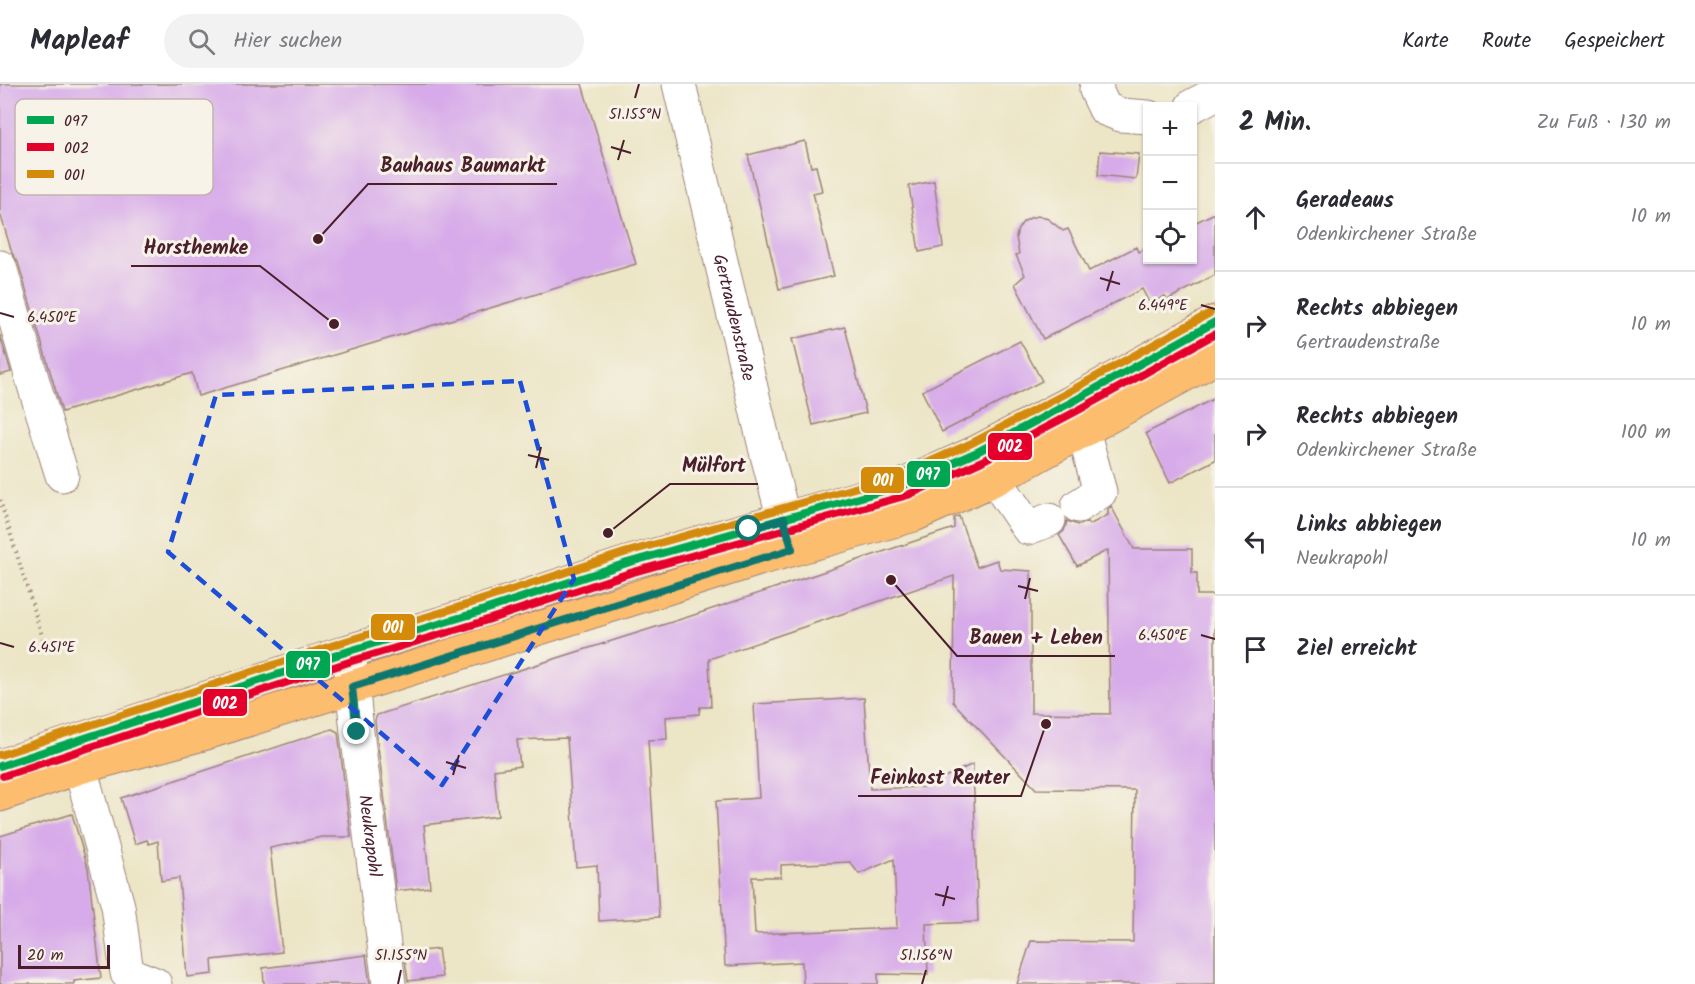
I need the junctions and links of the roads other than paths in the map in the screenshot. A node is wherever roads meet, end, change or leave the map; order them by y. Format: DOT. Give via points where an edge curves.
graph roads {
  1 [pos="679,84"];
  2 [pos="1097,84"];
  3 [pos="1215,94"];
  4 [pos="1197,103"];
  5 [pos="1143,117"];
  6 [pos="0,267"];
  7 [pos="1215,322"];
  8 [pos="1215,358"];
  9 [pos="1076,417"];
  10 [pos="977,452"];
  11 [pos="62,475"];
  12 [pos="995,479"];
  13 [pos="1078,506"];
  14 [pos="1049,520"];
  15 [pos="788,534"];
  16 [pos="349,651"];
  17 [pos="352,687"];
  18 [pos="0,766"];
  19 [pos="80,767"];
  20 [pos="0,795"];
  21 [pos="155,984"];
  22 [pos="389,984"];
  1 -- 15 [label="street, Gertraudenstraße"];
  2 -- 5 [label="street" via="1105,109"];
  3 -- 4 [label="street"];
  6 -- 11 [label="street"];
  7 -- 9 [label="main road"];
  8 -- 9 [label="main road"];
  9 -- 10 [label="main road"];
  9 -- 12 [label="main road"];
  9 -- 13 [label="street" via="1100,492"];
  10 -- 12 [label="street"];
  10 -- 15 [label="main road"];
  12 -- 14 [label="street" via="1028,528"];
  12 -- 15 [label="main road" via="914,516"];
  15 -- 16 [label="main road" via="627,563"];
  15 -- 17 [label="main road"];
  16 -- 17 [label="street, Neukrapohl"];
  16 -- 18 [label="main road"];
  17 -- 19 [label="main road"];
  17 -- 22 [label="street, Neukrapohl"];
  19 -- 20 [label="main road"];
  19 -- 21 [label="street" via="118,906 127,973"];
}
